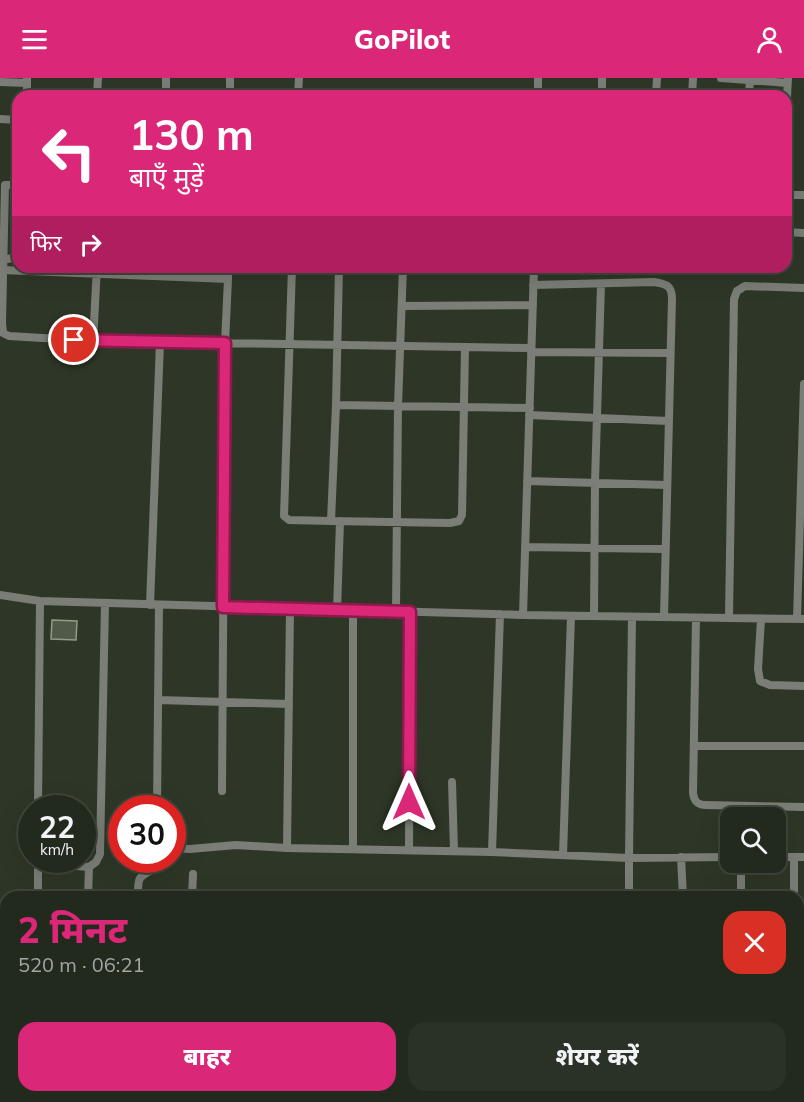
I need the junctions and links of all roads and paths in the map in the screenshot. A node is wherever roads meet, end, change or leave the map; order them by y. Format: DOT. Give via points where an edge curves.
graph roads {
  1 [pos="721,78"];
  2 [pos="750,79"];
  3 [pos="787,80"];
  4 [pos="27,81"];
  5 [pos="0,82"];
  6 [pos="2,185"];
  7 [pos="12,258"];
  8 [pos="2,260"];
  9 [pos="2,270"];
  10 [pos="12,270"];
  11 [pos="97,273"];
  12 [pos="141,273"];
  13 [pos="228,273"];
  14 [pos="292,273"];
  15 [pos="339,273"];
  16 [pos="403,273"];
  17 [pos="534,273"];
  18 [pos="228,279"];
  19 [pos="601,284"];
  20 [pos="533,285"];
  21 [pos="804,288"];
  22 [pos="533,305"];
  23 [pos="402,306"];
  24 [pos="93,341"];
  25 [pos="160,342"];
  26 [pos="225,343"];
  27 [pos="289,344"];
  28 [pos="338,345"];
  29 [pos="401,346"];
  30 [pos="465,347"];
  31 [pos="531,350"];
  32 [pos="599,352"];
  33 [pos="670,353"];
  34 [pos="804,384"];
  35 [pos="336,405"];
  36 [pos="398,406"];
  37 [pos="464,407"];
  38 [pos="530,411"];
  39 [pos="597,418"];
  40 [pos="668,421"];
  41 [pos="527,480"];
  42 [pos="595,482"];
  43 [pos="667,485"];
  44 [pos="336,521"];
  45 [pos="396,522"];
  46 [pos="525,547"];
  47 [pos="595,547"];
  48 [pos="665,549"];
  49 [pos="0,595"];
  50 [pos="40,601"];
  51 [pos="105,603"];
  52 [pos="150,605"];
  53 [pos="159,605"];
  54 [pos="223,607"];
  55 [pos="290,609"];
  56 [pos="337,610"];
  57 [pos="354,610"];
  58 [pos="396,611"];
  59 [pos="410,612"];
  60 [pos="500,614"];
  61 [pos="523,615"];
  62 [pos="571,616"];
  63 [pos="594,616"];
  64 [pos="632,617"];
  65 [pos="664,617"];
  66 [pos="729,617"];
  67 [pos="696,618"];
  68 [pos="761,619"];
  69 [pos="800,619"];
  70 [pos="804,686"];
  71 [pos="159,700"];
  72 [pos="223,702"];
  73 [pos="289,704"];
  74 [pos="695,746"];
  75 [pos="804,746"];
  76 [pos="452,782"];
  77 [pos="222,791"];
  78 [pos="38,795"];
  79 [pos="157,795"];
  80 [pos="804,807"];
  81 [pos="287,848"];
  82 [pos="186,849"];
  83 [pos="352,849"];
  84 [pos="409,850"];
  85 [pos="454,851"];
  86 [pos="492,852"];
  87 [pos="563,855"];
  88 [pos="681,857"];
  89 [pos="720,857"];
  90 [pos="786,857"];
  91 [pos="794,857"];
  92 [pos="804,857"];
  93 [pos="629,858"];
  94 [pos="96,862"];
  95 [pos="38,873"];
  96 [pos="89,873"];
  97 [pos="144,873"];
  98 [pos="741,873"];
  99 [pos="192,874"];
  100 [pos="38,891"];
  101 [pos="88,891"];
  102 [pos="138,891"];
  103 [pos="192,891"];
  104 [pos="629,891"];
  105 [pos="683,891"];
  106 [pos="741,891"];
  107 [pos="794,891"];
  1 -- 2 [label="street"];
  2 -- 3 [label="street"];
  4 -- 5 [label="street"];
  6 -- 8 [label="street"];
  7 -- 8 [label="street"];
  8 -- 9 [label="street"];
  9 -- 10 [label="street"];
  9 -- 24 [label="street" via="3,333"];
  11 -- 24 [label="street"];
  12 -- 18 [label="street"];
  13 -- 18 [label="street"];
  14 -- 27 [label="street"];
  15 -- 28 [label="street"];
  16 -- 23 [label="street"];
  17 -- 20 [label="street"];
  18 -- 26 [label="street"];
  19 -- 20 [label="street"];
  19 -- 32 [label="street"];
  19 -- 33 [label="street" via="668,285"];
  20 -- 22 [label="street"];
  21 -- 66 [label="street" via="745,286 734,299"];
  22 -- 23 [label="street"];
  22 -- 31 [label="street"];
  23 -- 29 [label="street"];
  24 -- 25 [label="street"];
  25 -- 26 [label="street"];
  25 -- 52 [label="street"];
  26 -- 27 [label="street"];
  26 -- 54 [label="street"];
  27 -- 28 [label="street"];
  27 -- 44 [label="street" via="284,516 289,520"];
  28 -- 29 [label="street"];
  28 -- 35 [label="street"];
  29 -- 30 [label="street"];
  29 -- 36 [label="street"];
  30 -- 31 [label="street"];
  30 -- 37 [label="street"];
  31 -- 32 [label="street"];
  31 -- 38 [label="street"];
  32 -- 33 [label="street"];
  32 -- 39 [label="street"];
  33 -- 40 [label="street"];
  34 -- 69 [label="street"];
  35 -- 36 [label="street"];
  35 -- 44 [label="street"];
  36 -- 37 [label="street"];
  36 -- 45 [label="street"];
  37 -- 38 [label="street"];
  37 -- 45 [label="street" via="461,518 450,523"];
  38 -- 39 [label="street"];
  38 -- 41 [label="street"];
  39 -- 40 [label="street"];
  39 -- 42 [label="street"];
  40 -- 43 [label="street"];
  41 -- 42 [label="street"];
  41 -- 46 [label="street"];
  42 -- 43 [label="street"];
  42 -- 47 [label="street"];
  43 -- 48 [label="street"];
  44 -- 45 [label="street"];
  44 -- 56 [label="street"];
  45 -- 58 [label="street"];
  46 -- 47 [label="street"];
  46 -- 61 [label="street"];
  47 -- 48 [label="street"];
  47 -- 63 [label="street"];
  48 -- 65 [label="street"];
  49 -- 50 [label="street"];
  50 -- 51 [label="street"];
  50 -- 78 [label="street"];
  51 -- 52 [label="street"];
  51 -- 94 [label="street" via="100,854"];
  52 -- 53 [label="street"];
  53 -- 54 [label="street"];
  53 -- 71 [label="street"];
  54 -- 55 [label="street"];
  54 -- 72 [label="street"];
  55 -- 56 [label="street"];
  55 -- 73 [label="street"];
  56 -- 57 [label="street"];
  57 -- 58 [label="street"];
  57 -- 83 [label="street"];
  58 -- 59 [label="street"];
  59 -- 60 [label="street"];
  59 -- 84 [label="street"];
  60 -- 61 [label="street"];
  60 -- 86 [label="street"];
  61 -- 62 [label="street"];
  62 -- 63 [label="street"];
  62 -- 87 [label="street"];
  63 -- 64 [label="street"];
  64 -- 65 [label="street"];
  64 -- 93 [label="street"];
  65 -- 67 [label="street"];
  66 -- 67 [label="street"];
  66 -- 68 [label="street"];
  67 -- 74 [label="street"];
  68 -- 69 [label="street"];
  68 -- 70 [label="street" via="760,681"];
  71 -- 72 [label="street"];
  71 -- 79 [label="street"];
  72 -- 73 [label="street"];
  72 -- 77 [label="street"];
  73 -- 81 [label="street"];
  74 -- 75 [label="street"];
  74 -- 80 [label="street" via="693,793 699,804"];
  76 -- 85 [label="street"];
  81 -- 82 [label="street" via="236,844"];
  81 -- 83 [label="street"];
  83 -- 84 [label="street"];
  84 -- 85 [label="street"];
  85 -- 86 [label="street"];
  86 -- 87 [label="street"];
  87 -- 93 [label="street"];
  88 -- 89 [label="street"];
  88 -- 93 [label="street"];
  88 -- 105 [label="street"];
  90 -- 91 [label="street"];
  91 -- 92 [label="street"];
  91 -- 107 [label="street"];
  93 -- 104 [label="street"];
  95 -- 100 [label="street"];
  96 -- 101 [label="street"];
  97 -- 102 [label="street" via="138,879"];
  98 -- 106 [label="street"];
  99 -- 103 [label="street"];
}
